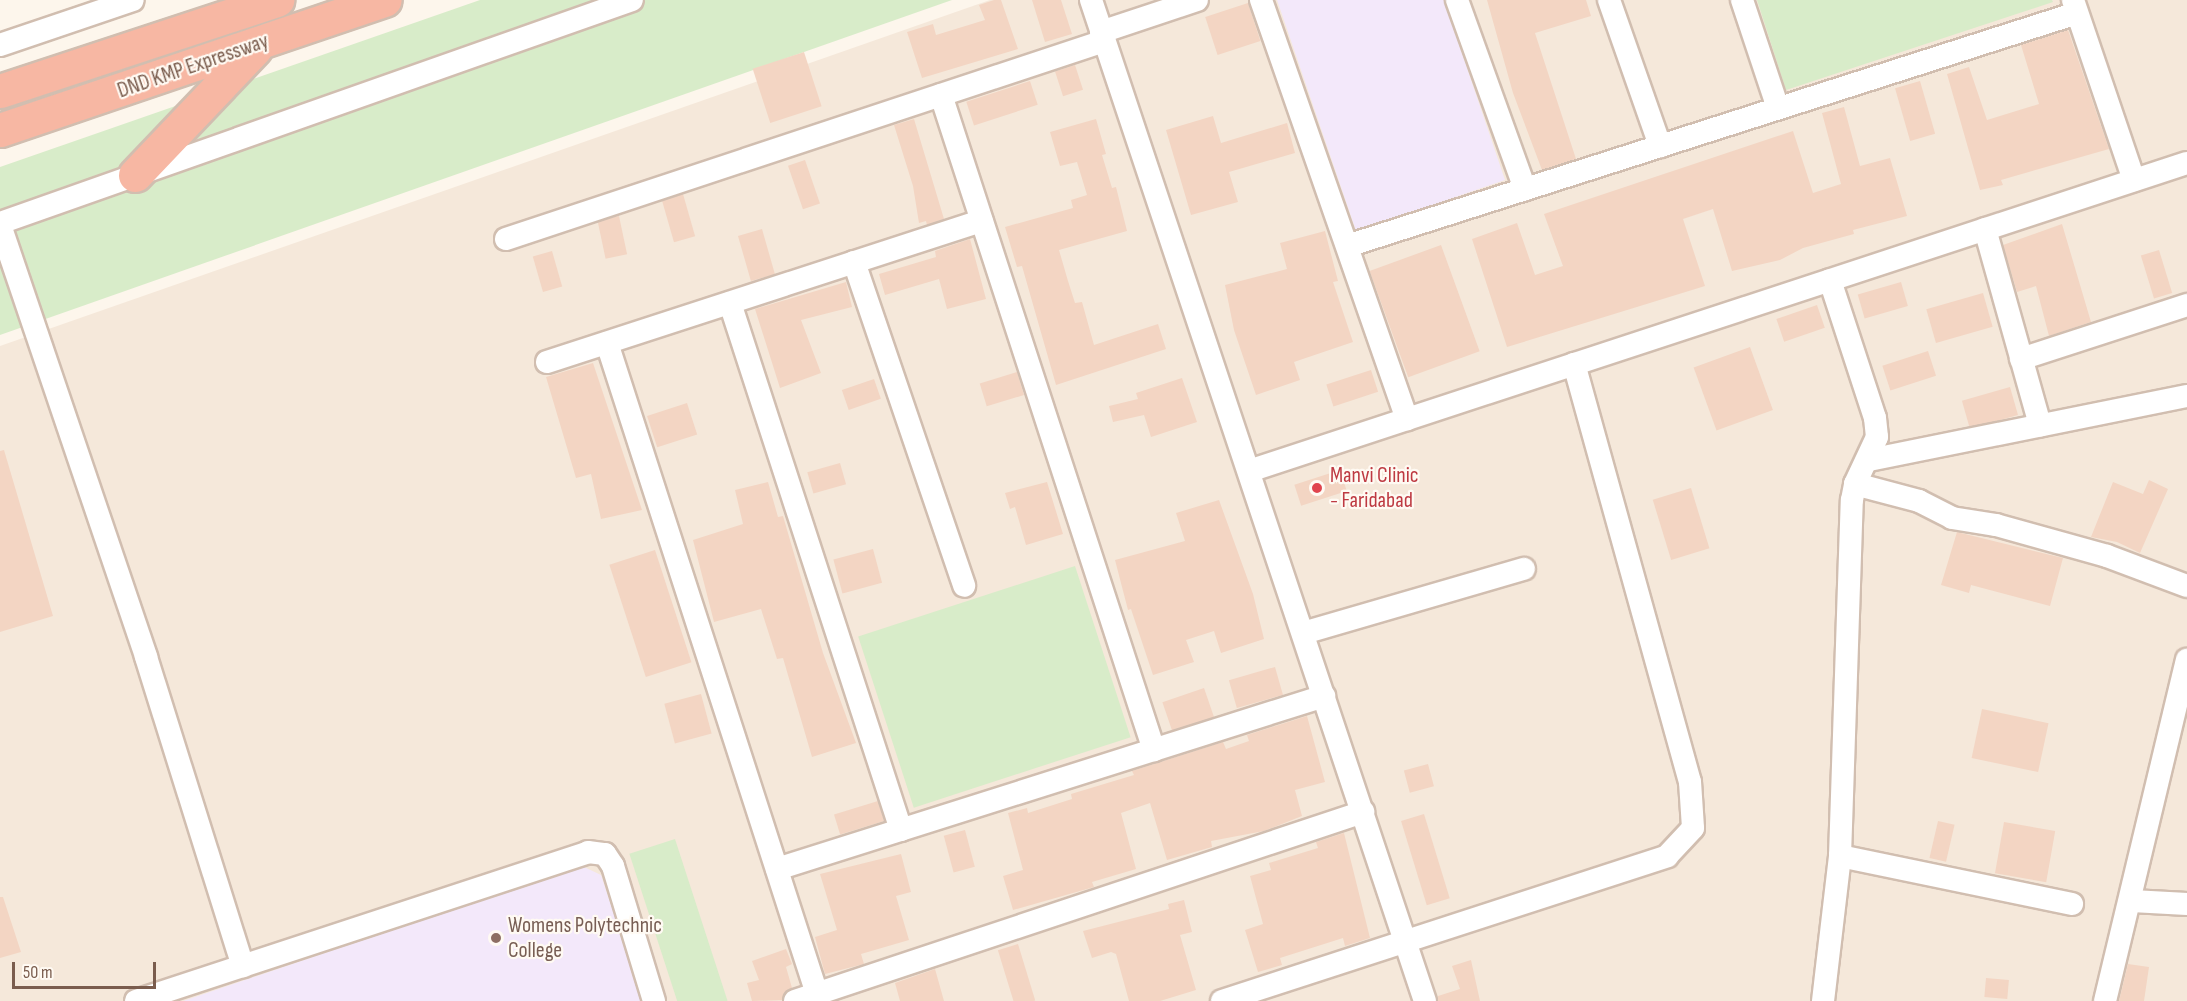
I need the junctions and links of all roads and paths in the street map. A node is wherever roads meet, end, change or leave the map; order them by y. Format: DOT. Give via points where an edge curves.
graph roads {
  1 [pos="133,0"];
  2 [pos="277,0"];
  3 [pos="385,0"];
  4 [pos="632,0"];
  5 [pos="1091,0"];
  6 [pos="1197,0"];
  7 [pos="1261,0"];
  8 [pos="1457,0"];
  9 [pos="1609,0"];
  10 [pos="1742,0"];
  11 [pos="2075,7"];
  12 [pos="1103,36"];
  13 [pos="261,43"];
  14 [pos="0,45"];
  15 [pos="0,91"];
  16 [pos="940,95"];
  17 [pos="1778,108"];
  18 [pos="0,130"];
  19 [pos="1660,146"];
  20 [pos="2187,163"];
  21 [pos="135,175"];
  22 [pos="2134,180"];
  23 [pos="1525,189"];
  24 [pos="982,221"];
  25 [pos="0,224"];
  26 [pos="1985,229"];
  27 [pos="506,239"];
  28 [pos="1347,246"];
  29 [pos="854,262"];
  30 [pos="1830,280"];
  31 [pos="730,303"];
  32 [pos="2187,305"];
  33 [pos="608,343"];
  34 [pos="2021,359"];
  35 [pos="547,362"];
  36 [pos="1574,364"];
  37 [pos="2187,396"];
  38 [pos="1407,419"];
  39 [pos="2040,425"];
  40 [pos="1869,460"];
  41 [pos="1249,471"];
  42 [pos="1855,484"];
  43 [pos="1524,569"];
  44 [pos="964,586"];
  45 [pos="2187,586"];
  46 [pos="1303,633"];
  47 [pos="2187,660"];
  48 [pos="1324,696"];
  49 [pos="1154,750"];
  50 [pos="1363,812"];
  51 [pos="901,830"];
  52 [pos="1840,856"];
  53 [pos="777,869"];
  54 [pos="2132,900"];
  55 [pos="2072,904"];
  56 [pos="2187,904"];
  57 [pos="1405,939"];
  58 [pos="243,966"];
  59 [pos="817,994"];
  60 [pos="136,1001"];
  61 [pos="654,1001"];
  62 [pos="795,1001"];
  63 [pos="1222,1001"];
  64 [pos="1425,1001"];
  65 [pos="1823,1001"];
  66 [pos="2105,1001"];
  1 -- 14 [label="street"];
  2 -- 15 [label="highway, DND KMP Expressway"];
  3 -- 13 [label="highway, DND KMP Expressway"];
  4 -- 21 [label="street"];
  5 -- 12 [label="street"];
  6 -- 12 [label="street"];
  7 -- 28 [label="street"];
  8 -- 23 [label="street"];
  9 -- 19 [label="street"];
  10 -- 17 [label="street"];
  11 -- 17 [label="street"];
  11 -- 22 [label="street"];
  12 -- 16 [label="street"];
  12 -- 41 [label="street"];
  13 -- 18 [label="highway, DND KMP Expressway"];
  13 -- 21 [label="highway"];
  16 -- 24 [label="street"];
  16 -- 27 [label="street"];
  17 -- 19 [label="street"];
  19 -- 23 [label="street"];
  20 -- 22 [label="street"];
  21 -- 25 [label="street"];
  22 -- 26 [label="street"];
  23 -- 28 [label="street"];
  24 -- 29 [label="street"];
  24 -- 49 [label="street"];
  25 -- 58 [label="street" via="146,657"];
  26 -- 30 [label="street"];
  26 -- 34 [label="street"];
  28 -- 38 [label="street"];
  29 -- 31 [label="street"];
  29 -- 44 [label="street"];
  30 -- 36 [label="street"];
  30 -- 40 [label="street" via="1875,418 1877,437"];
  31 -- 33 [label="street"];
  31 -- 51 [label="street"];
  32 -- 34 [label="street"];
  33 -- 35 [label="street"];
  33 -- 53 [label="street"];
  34 -- 39 [label="street"];
  36 -- 38 [label="street"];
  36 -- 57 [label="street" via="1690,782 1693,828 1667,856"];
  37 -- 39 [label="street"];
  38 -- 41 [label="street"];
  39 -- 40 [label="street"];
  40 -- 42 [label="street"];
  41 -- 46 [label="street"];
  42 -- 45 [label="street" via="1920,501 1952,518 1995,525 2107,556"];
  42 -- 52 [label="street"];
  43 -- 46 [label="street"];
  46 -- 48 [label="street"];
  47 -- 54 [label="street"];
  48 -- 49 [label="street"];
  48 -- 50 [label="street"];
  49 -- 51 [label="street"];
  50 -- 57 [label="street"];
  50 -- 59 [label="street"];
  51 -- 53 [label="street"];
  52 -- 55 [label="street"];
  52 -- 65 [label="street"];
  53 -- 59 [label="street"];
  54 -- 56 [label="street"];
  54 -- 66 [label="street"];
  57 -- 63 [label="street"];
  57 -- 64 [label="street"];
  58 -- 60 [label="street"];
  58 -- 61 [label="street" via="588,852 605,854 613,866"];
  59 -- 62 [label="street"];
}
